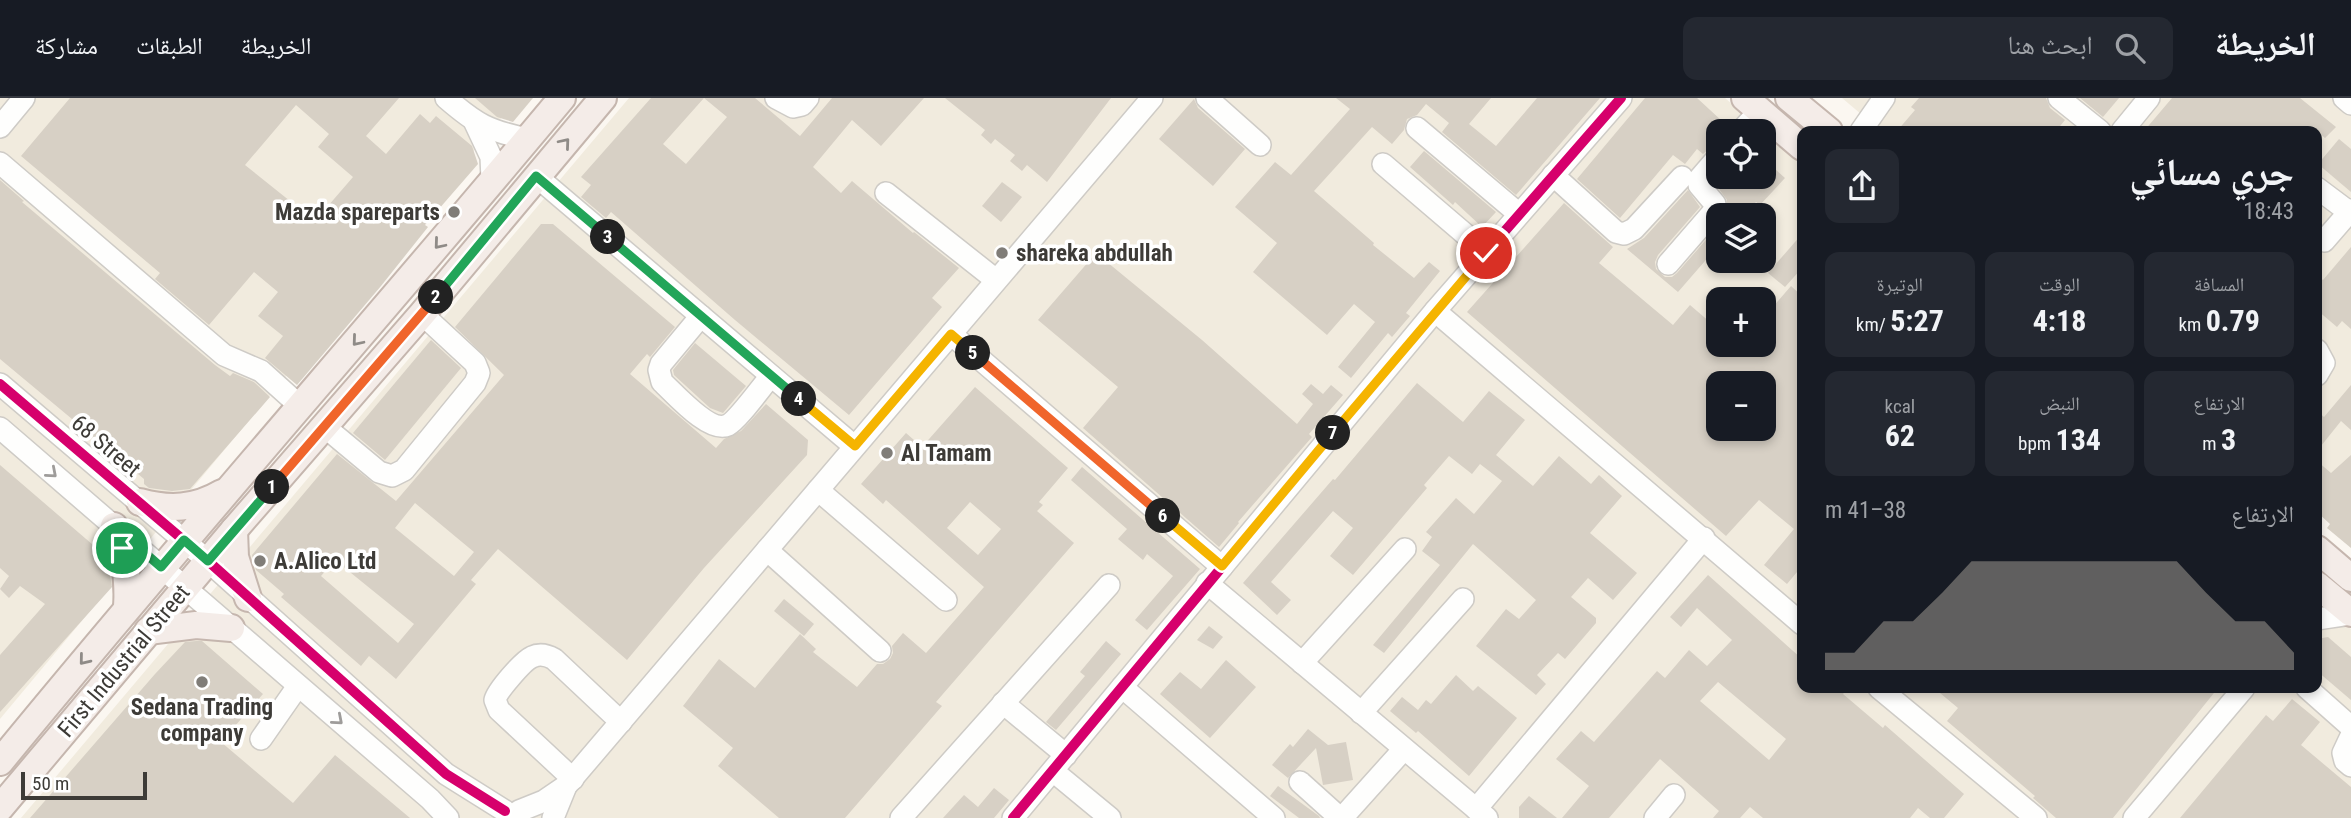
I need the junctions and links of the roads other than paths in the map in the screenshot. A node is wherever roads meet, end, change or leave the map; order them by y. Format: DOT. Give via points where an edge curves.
graph roads {
  1 [pos="24,98"];
  2 [pos="446,98"];
  3 [pos="562,98"];
  4 [pos="603,98"];
  5 [pos="776,98"];
  6 [pos="808,98"];
  7 [pos="1152,98"];
  8 [pos="1207,98"];
  9 [pos="1622,98"];
  10 [pos="1789,98"];
  11 [pos="1884,98"];
  12 [pos="2059,98"];
  13 [pos="2150,98"];
  14 [pos="2344,98"];
  15 [pos="1753,104"];
  16 [pos="2351,104"];
  17 [pos="475,123"];
  18 [pos="1823,126"];
  19 [pos="1864,126"];
  20 [pos="2094,126"];
  21 [pos="2126,126"];
  22 [pos="0,127"];
  23 [pos="1417,128"];
  24 [pos="528,139"];
  25 [pos="1797,143"];
  26 [pos="1260,145"];
  27 [pos="0,163"];
  28 [pos="1383,164"];
  29 [pos="1706,171"];
  30 [pos="536,176"];
  31 [pos="1553,176"];
  32 [pos="1682,177"];
  33 [pos="492,180"];
  34 [pos="2322,191"];
  35 [pos="886,193"];
  36 [pos="2350,211"];
  37 [pos="1519,214"];
  38 [pos="2324,240"];
  39 [pos="1486,253"];
  40 [pos="1668,264"];
  41 [pos="996,280"];
  42 [pos="1435,311"];
  43 [pos="422,314"];
  44 [pos="701,316"];
  45 [pos="951,334"];
  46 [pos="771,376"];
  47 [pos="0,384"];
  48 [pos="301,407"];
  49 [pos="326,427"];
  50 [pos="2,435"];
  51 [pos="855,446"];
  52 [pos="226,490"];
  53 [pos="818,490"];
  54 [pos="140,502"];
  55 [pos="114,526"];
  56 [pos="234,530"];
  57 [pos="1703,538"];
  58 [pos="184,540"];
  59 [pos="1405,549"];
  60 [pos="766,550"];
  61 [pos="2322,553"];
  62 [pos="208,561"];
  63 [pos="1222,566"];
  64 [pos="161,567"];
  65 [pos="2351,578"];
  66 [pos="1207,583"];
  67 [pos="1109,585"];
  68 [pos="185,588"];
  69 [pos="2322,589"];
  70 [pos="248,598"];
  71 [pos="1463,599"];
  72 [pos="946,600"];
  73 [pos="127,607"];
  74 [pos="2351,614"];
  75 [pos="2322,618"];
  76 [pos="1797,620"];
  77 [pos="231,628"];
  78 [pos="148,631"];
  79 [pos="880,651"];
  80 [pos="1302,663"];
  81 [pos="298,686"];
  82 [pos="1122,687"];
  83 [pos="1885,693"];
  84 [pos="2240,693"];
  85 [pos="2313,693"];
  86 [pos="1003,703"];
  87 [pos="1361,713"];
  88 [pos="621,722"];
  89 [pos="2351,727"];
  90 [pos="2351,736"];
  91 [pos="261,739"];
  92 [pos="1404,749"];
  93 [pos="0,762"];
  94 [pos="1060,763"];
  95 [pos="2351,766"];
  96 [pos="1300,782"];
  97 [pos="570,783"];
  98 [pos="1674,795"];
  99 [pos="0,808"];
  100 [pos="1481,813"];
  101 [pos="512,814"];
  102 [pos="449,818"];
  103 [pos="553,818"];
  104 [pos="901,818"];
  105 [pos="1013,818"];
  106 [pos="1110,818"];
  107 [pos="1274,818"];
  108 [pos="1341,818"];
  109 [pos="1654,818"];
  110 [pos="2036,818"];
  111 [pos="2134,818"];
  1 -- 22 [label="street"];
  2 -- 17 [label="street"];
  3 -- 24 [label="main road, First Industrial Street"];
  30 -- 4 [label="main road, First Industrial Street, one-way"];
  5 -- 6 [label="street" via="793,107"];
  7 -- 41 [label="street"];
  8 -- 26 [label="street"];
  9 -- 31 [label="street"];
  10 -- 18 [label="main road"];
  11 -- 19 [label="street"];
  12 -- 20 [label="street"];
  13 -- 21 [label="street"];
  14 -- 16 [label="street"];
  15 -- 25 [label="main road"];
  17 -- 24 [label="street"];
  17 -- 33 [label="street" via="491,157"];
  23 -- 37 [label="street"];
  24 -- 33 [label="main road, First Industrial Street"];
  27 -- 48 [label="street" via="224,355 261,371"];
  28 -- 39 [label="street"];
  29 -- 40 [label="street" via="1699,185 1715,204 1714,211"];
  30 -- 43 [label="main road, First Industrial Street"];
  30 -- 44 [label="street"];
  31 -- 32 [label="street" via="1616,232 1624,234"];
  31 -- 37 [label="street"];
  33 -- 48 [label="main road, First Industrial Street, one-way"];
  34 -- 36 [label="street"];
  35 -- 41 [label="street"];
  36 -- 38 [label="street"];
  37 -- 39 [label="street"];
  39 -- 42 [label="street"];
  41 -- 45 [label="street"];
  42 -- 57 [label="street"];
  42 -- 63 [label="street"];
  43 -- 49 [label="main road, First Industrial Street"];
  43 -- 49 [label="street" via="475,363 479,373 404,470 392,476 379,472"];
  44 -- 46 [label="street"];
  44 -- 46 [label="street" via="661,364 659,377 710,425 732,423"];
  45 -- 51 [label="street"];
  45 -- 63 [label="street"];
  46 -- 51 [label="street"];
  47 -- 54 [label="street, 68 Street"];
  48 -- 52 [label="main road, First Industrial Street"];
  49 -- 56 [label="main road, First Industrial Street"];
  50 -- 55 [label="street, one-way"];
  51 -- 53 [label="street"];
  52 -- 54 [label="main road" via="211,500 179,508"];
  52 -- 58 [label="main road, First Industrial Street"];
  53 -- 60 [label="street"];
  53 -- 72 [label="street"];
  54 -- 58 [label="street, 68 Street"];
  55 -- 64 [label="street"];
  55 -- 73 [label="main road" via="127,571"];
  56 -- 62 [label="main road, First Industrial Street"];
  56 -- 70 [label="main road" via="235,557"];
  57 -- 76 [label="street"];
  57 -- 100 [label="street"];
  58 -- 62 [label="street, 68 Street"];
  58 -- 64 [label="main road, First Industrial Street"];
  59 -- 80 [label="street"];
  60 -- 79 [label="street"];
  60 -- 88 [label="street"];
  61 -- 65 [label="main road"];
  62 -- 68 [label="main road, First Industrial Street"];
  62 -- 70 [label="street, 68 Street"];
  63 -- 66 [label="street"];
  64 -- 68 [label="street"];
  64 -- 73 [label="main road, First Industrial Street"];
  66 -- 80 [label="street"];
  66 -- 82 [label="street"];
  67 -- 86 [label="street"];
  68 -- 77 [label="street"];
  68 -- 78 [label="main road, First Industrial Street"];
  69 -- 74 [label="main road"];
  70 -- 101 [label="street, 68 Street" via="446,774"];
  71 -- 87 [label="street"];
  73 -- 93 [label="main road, First Industrial Street, one-way"];
  74 -- 75 [label="street"];
  77 -- 78 [label="main road" via="196,625"];
  77 -- 81 [label="street"];
  78 -- 99 [label="main road, First Industrial Street"];
  80 -- 87 [label="street"];
  81 -- 91 [label="street"];
  81 -- 102 [label="street, one-way"];
  82 -- 94 [label="street"];
  82 -- 107 [label="street"];
  83 -- 110 [label="street"];
  84 -- 111 [label="street"];
  85 -- 89 [label="street"];
  86 -- 94 [label="street"];
  86 -- 104 [label="street"];
  87 -- 92 [label="street"];
  88 -- 97 [label="street"];
  88 -- 97 [label="street" via="554,659 544,655 528,659 499,691 495,701 499,710"];
  90 -- 95 [label="street" via="2343,753"];
  92 -- 100 [label="street"];
  92 -- 108 [label="street"];
  94 -- 105 [label="street"];
  94 -- 106 [label="street"];
  96 -- 108 [label="street"];
  97 -- 101 [label="street" via="544,801"];
  97 -- 103 [label="street"];
  98 -- 109 [label="street"];
}
